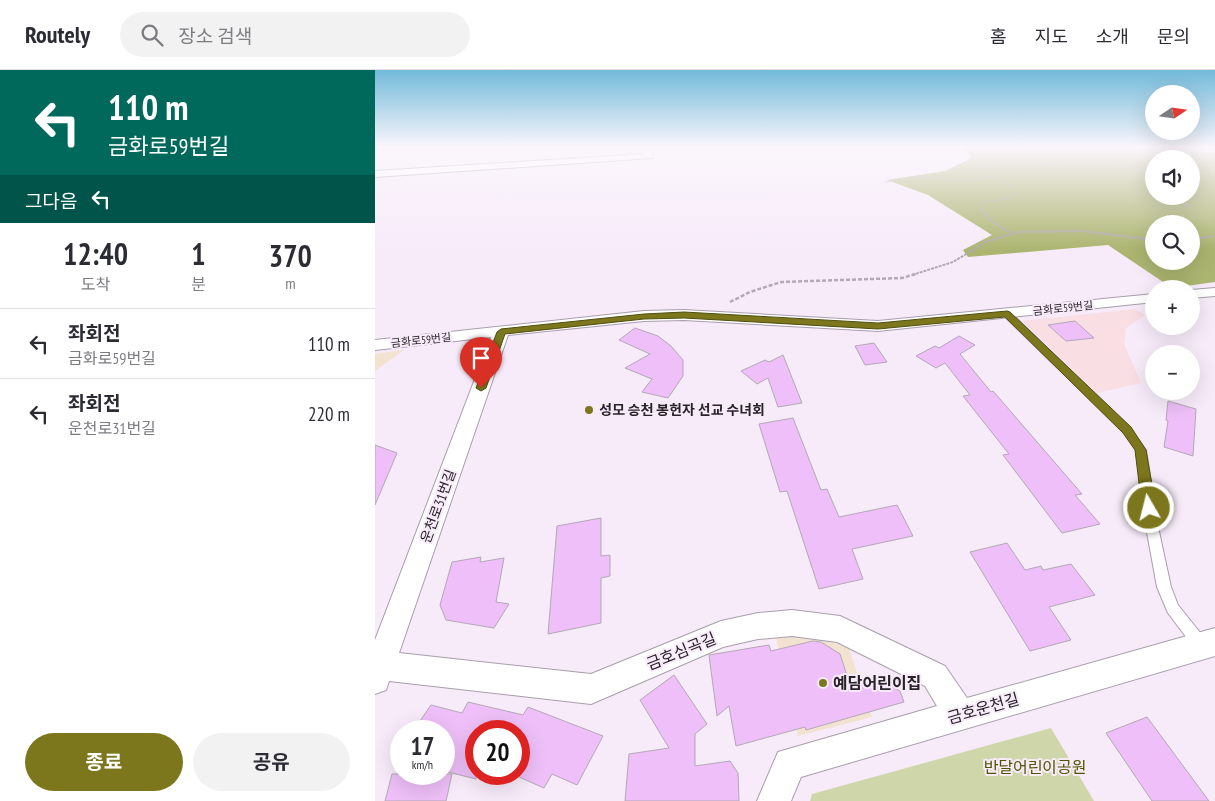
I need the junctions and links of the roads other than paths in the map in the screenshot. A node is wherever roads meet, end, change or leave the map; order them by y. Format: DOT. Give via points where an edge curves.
graph roads {
  1 [pos="1215,292"];
  2 [pos="1200,293"];
  3 [pos="1145,299"];
  4 [pos="1007,314"];
  5 [pos="501,332"];
  6 [pos="375,346"];
  7 [pos="1208,644"];
  8 [pos="377,670"];
  9 [pos="959,714"];
  10 [pos="774,801"];
  1 -- 2 [label="street"];
  3 -- 4 [label="street, 금화로59번길"];
  4 -- 5 [label="street, 금화로59번길" via="878,326 684,315 644,316"];
  4 -- 7 [label="lane" via="1127,430 1141,450 1164,587 1173,609"];
  5 -- 6 [label="street, 금화로59번길"];
  5 -- 8 [label="street, 운천로31번길"];
  7 -- 9 [label="street, 금호운천길"];
  8 -- 9 [label="street, 금호심곡길" via="591,689 721,634 758,626 792,624 840,629 935,676"];
  9 -- 10 [label="street, 금호운천길" via="789,764"];
}
